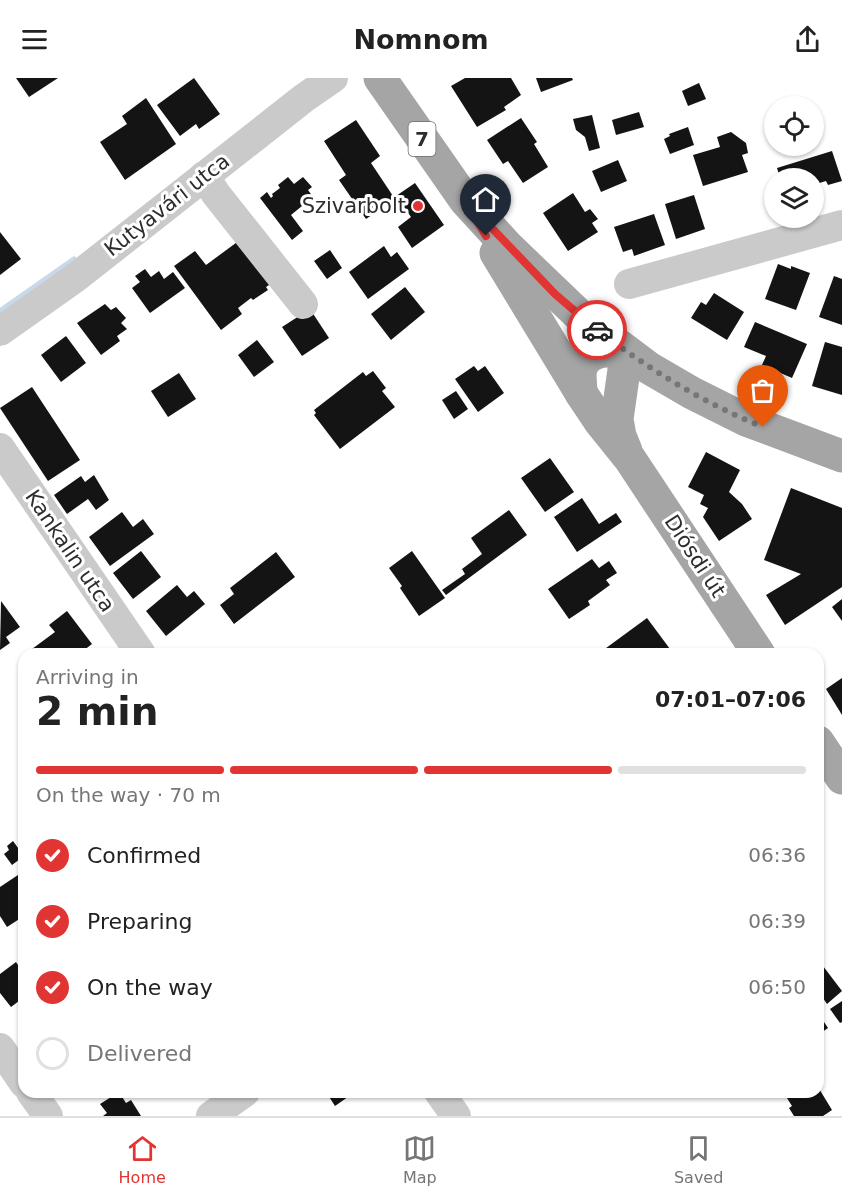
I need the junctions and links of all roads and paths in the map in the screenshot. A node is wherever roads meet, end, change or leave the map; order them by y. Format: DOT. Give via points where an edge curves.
graph roads {
  1 [pos="333,78"];
  2 [pos="380,78"];
  3 [pos="204,176"];
  4 [pos="465,200"];
  5 [pos="842,225"];
  6 [pos="629,284"];
  7 [pos="303,304"];
  8 [pos="0,331"];
  9 [pos="623,350"];
  10 [pos="667,380"];
  11 [pos="621,390"];
  12 [pos="581,393"];
  13 [pos="0,448"];
  14 [pos="842,456"];
  15 [pos="630,459"];
  16 [pos="137,648"];
  17 [pos="755,648"];
  18 [pos="824,751"];
  19 [pos="842,778"];
  20 [pos="0,1048"];
  21 [pos="18,1074"];
  22 [pos="35,1098"];
  23 [pos="236,1098"];
  24 [pos="443,1098"];
  25 [pos="48,1116"];
  26 [pos="211,1116"];
  27 [pos="456,1116"];
  1 -- 3 [label="street, Kutyavári utca"];
  2 -- 4 [label="main road, 7"];
  3 -- 7 [label="street"];
  3 -- 8 [label="street, Kutyavári utca" via="75,278"];
  4 -- 9 [label="main road, 7" via="566,304"];
  4 -- 12 [label="main road, Diósdi út"];
  5 -- 6 [label="street"];
  9 -- 10 [label="main road, 7"];
  9 -- 11 [label="main road, Diósdi út"];
  9 -- 12 [label="main road" via="603,350 590,356 581,368"];
  10 -- 11 [label="main road" via="641,379"];
  10 -- 14 [label="main road, 7" via="746,420"];
  11 -- 15 [label="main road, Diósdi út" via="616,419"];
  12 -- 15 [label="main road, Diósdi út"];
  13 -- 16 [label="street, Kankalin utca"];
  15 -- 17 [label="main road, Diósdi út"];
  18 -- 19 [label="main road"];
  20 -- 21 [label="street"];
  22 -- 25 [label="street"];
  23 -- 26 [label="street"];
  24 -- 27 [label="street"];
}
